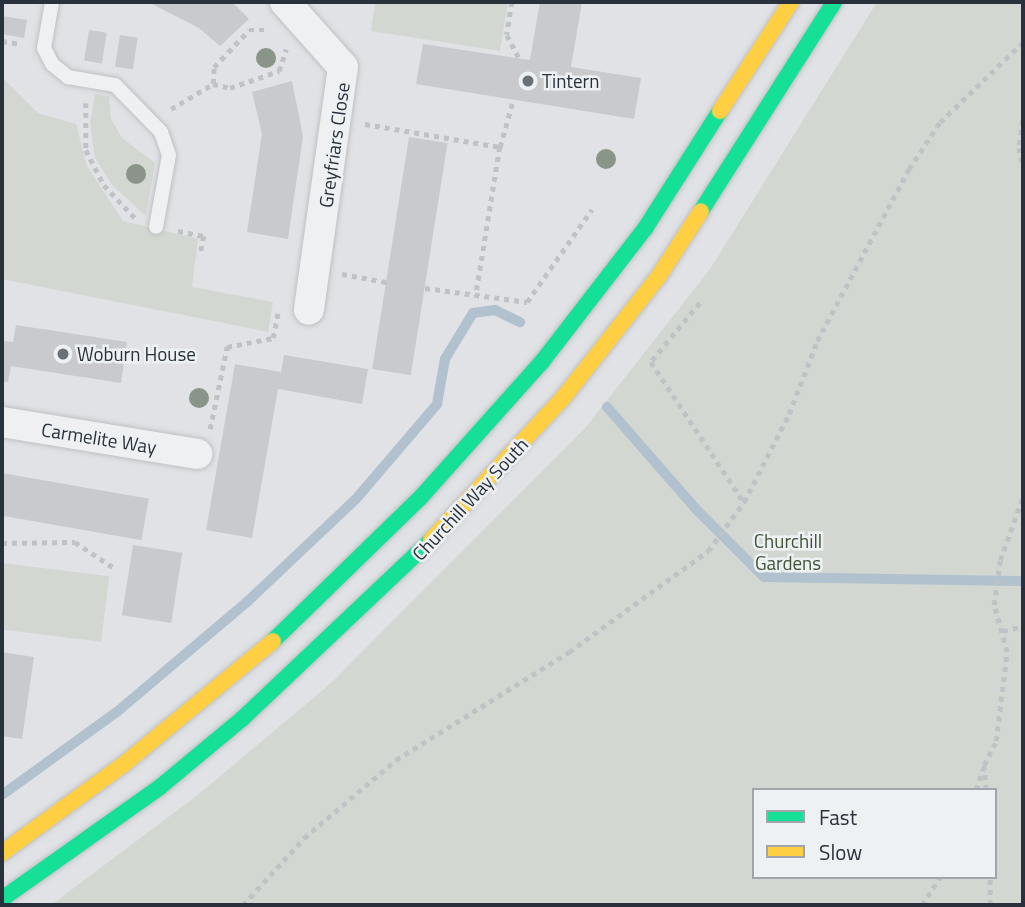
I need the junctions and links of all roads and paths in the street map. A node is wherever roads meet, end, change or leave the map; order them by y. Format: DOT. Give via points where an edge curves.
graph roads {
  1 [pos="52,2"];
  2 [pos="285,2"];
  3 [pos="512,2"];
  4 [pos="834,2"];
  5 [pos="786,7"];
  6 [pos="295,31"];
  7 [pos="1023,42"];
  8 [pos="520,59"];
  9 [pos="92,82"];
  10 [pos="213,84"];
  11 [pos="513,100"];
  12 [pos="340,120"];
  13 [pos="1023,120"];
  14 [pos="152,121"];
  15 [pos="500,147"];
  16 [pos="1023,164"];
  17 [pos="592,209"];
  18 [pos="156,228"];
  19 [pos="201,251"];
  20 [pos="315,270"];
  21 [pos="386,282"];
  22 [pos="425,288"];
  23 [pos="476,296"];
  24 [pos="700,303"];
  25 [pos="309,310"];
  26 [pos="2,422"];
  27 [pos="197,454"];
  28 [pos="1023,496"];
  29 [pos="744,502"];
  30 [pos="2,543"];
  31 [pos="117,570"];
  32 [pos="1023,626"];
  33 [pos="1003,631"];
  34 [pos="984,765"];
  35 [pos="977,788"];
  36 [pos="986,788"];
  37 [pos="2,853"];
  38 [pos="939,879"];
  39 [pos="990,879"];
  40 [pos="2,899"];
  41 [pos="243,905"];
  42 [pos="922,905"];
  43 [pos="990,905"];
  1 -- 9 [label="lane" via="44,48 52,64 68,77"];
  2 -- 6 [label="street, Greyfriars Close"];
  3 -- 8 [label="path" via="507,35"];
  4 -- 40 [label="highway, Churchill Way South" via="659,276 563,398 452,520 243,718 160,787"];
  5 -- 37 [label="highway, Churchill Way South" via="646,228 541,363 421,497 278,637 124,764"];
  6 -- 10 [label="path" via="279,71 230,88"];
  6 -- 10 [label="path" via="249,30 214,67"];
  6 -- 12 [label="street, Greyfriars Close" via="343,67"];
  7 -- 29 [label="path" via="940,122 909,169 817,341 789,414"];
  9 -- 14 [label="lane" via="115,85"];
  9 -- 18 [label="path" via="82,127 86,150 116,202 132,218"];
  10 -- 14 [label="path"];
  11 -- 15 [label="path"];
  12 -- 15 [label="path"];
  12 -- 20 [label="street, Greyfriars Close"];
  13 -- 16 [label="path" via="1019,148"];
  14 -- 18 [label="lane" via="169,155"];
  15 -- 23 [label="path"];
  17 -- 23 [label="path" via="527,302"];
  18 -- 19 [label="path" via="204,236"];
  20 -- 21 [label="path"];
  20 -- 25 [label="street, Greyfriars Close"];
  22 -- 23 [label="path"];
  24 -- 29 [label="path" via="651,362"];
  25 -- 27 [label="path" via="280,305 273,338 227,347 211,426"];
  26 -- 27 [label="street, Carmelite Way"];
  28 -- 33 [label="path" via="1000,561 994,605"];
  29 -- 41 [label="path" via="708,551 569,652 396,760 304,838"];
  30 -- 31 [label="path" via="75,542"];
  32 -- 33 [label="path"];
  33 -- 34 [label="path" via="1007,652 996,741"];
  34 -- 35 [label="path"];
  34 -- 36 [label="path"];
  38 -- 42 [label="path"];
  39 -- 43 [label="path"];
}
